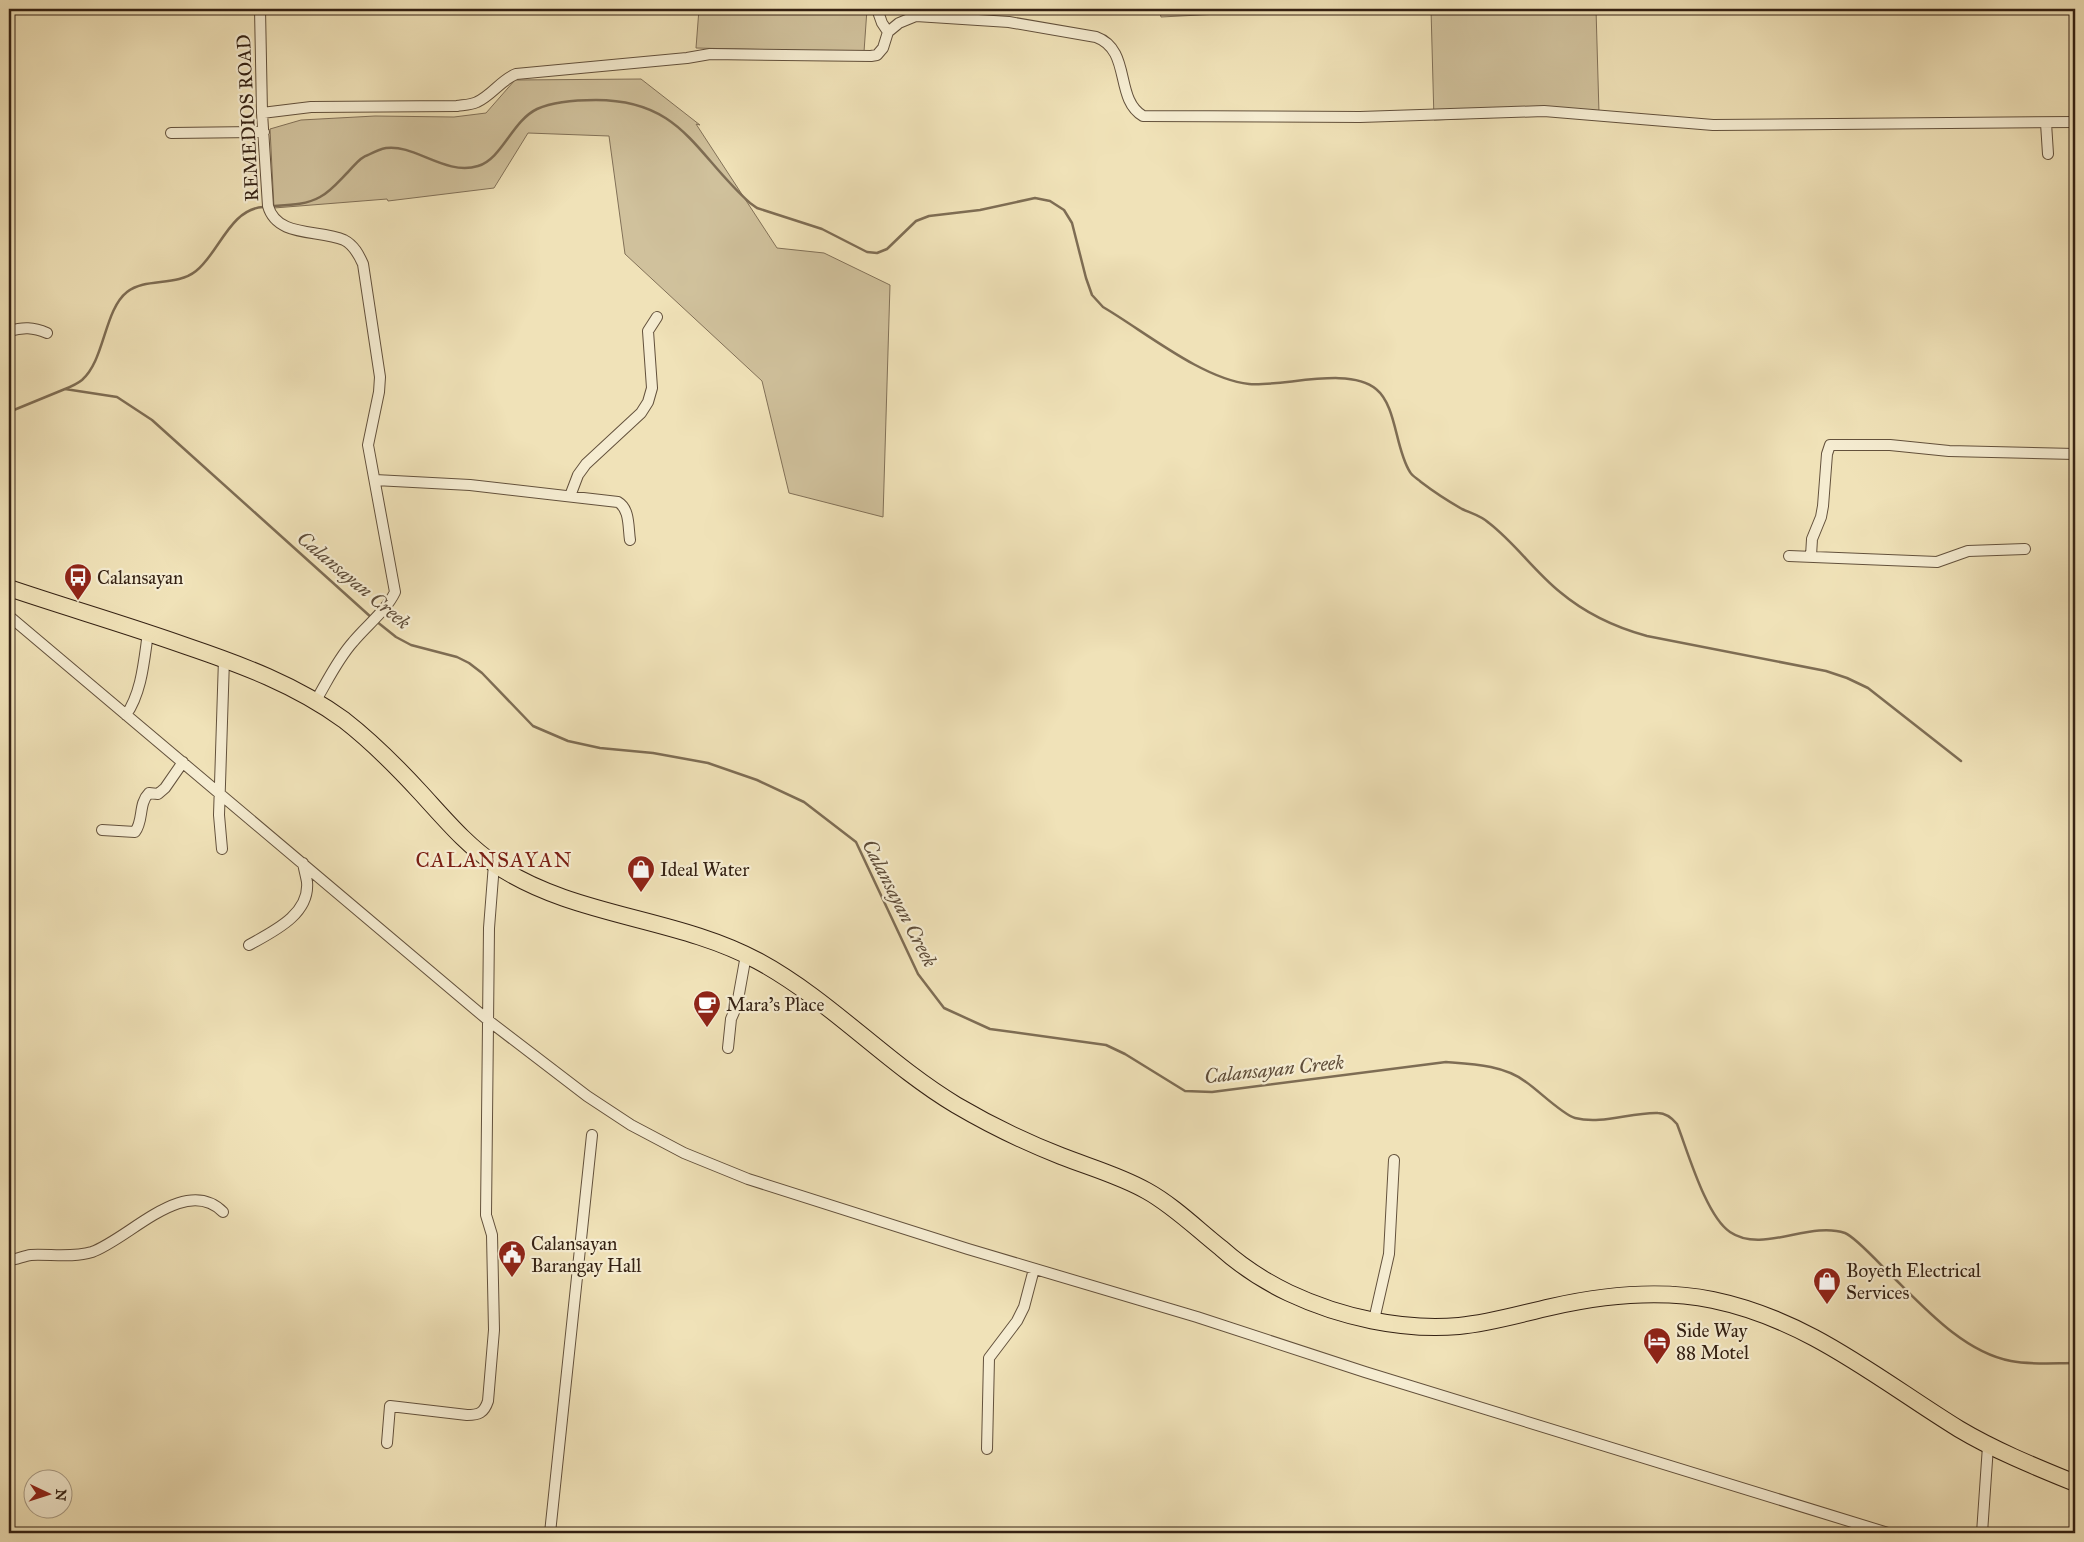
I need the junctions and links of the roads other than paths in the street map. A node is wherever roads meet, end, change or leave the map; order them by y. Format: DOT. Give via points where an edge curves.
graph roads {
  1 [pos="260,9"];
  2 [pos="877,9"];
  3 [pos="888,32"];
  4 [pos="262,113"];
  5 [pos="2075,122"];
  6 [pos="2046,123"];
  7 [pos="264,132"];
  8 [pos="171,133"];
  9 [pos="2048,154"];
  10 [pos="657,317"];
  11 [pos="9,331"];
  12 [pos="47,333"];
  13 [pos="2075,454"];
  14 [pos="375,480"];
  15 [pos="570,496"];
  16 [pos="630,540"];
  17 [pos="2025,549"];
  18 [pos="1789,556"];
  19 [pos="1811,556"];
  20 [pos="9,588"];
  21 [pos="9,616"];
  22 [pos="148,633"];
  23 [pos="224,658"];
  24 [pos="315,702"];
  25 [pos="126,716"];
  26 [pos="183,762"];
  27 [pos="221,794"];
  28 [pos="102,830"];
  29 [pos="222,849"];
  30 [pos="303,863"];
  31 [pos="494,864"];
  32 [pos="249,945"];
  33 [pos="746,955"];
  34 [pos="489,1021"];
  35 [pos="728,1048"];
  36 [pos="592,1135"];
  37 [pos="1394,1160"];
  38 [pos="223,1212"];
  39 [pos="9,1260"];
  40 [pos="1034,1269"];
  41 [pos="1374,1320"];
  42 [pos="387,1443"];
  43 [pos="1988,1446"];
  44 [pos="986,1449"];
  45 [pos="2075,1483"];
  46 [pos="550,1533"];
  47 [pos="1888,1533"];
  48 [pos="1982,1533"];
  1 -- 4 [label="street, REMEDIOS ROAD"];
  2 -- 3 [label="street"];
  3 -- 4 [label="street" via="883,48 871,56 710,54 516,74 476,102 457,106 311,107"];
  3 -- 6 [label="street" via="916,16 927,16 1010,22 1096,37 1111,45 1130,103 1136,112 1144,116 1360,117 1544,111 1713,125"];
  4 -- 7 [label="street, REMEDIOS ROAD"];
  5 -- 6 [label="street"];
  6 -- 9 [label="street"];
  7 -- 8 [label="street"];
  7 -- 14 [label="street, REMEDIOS ROAD" via="270,215 285,226 345,240 358,252 363,264 380,377 368,445"];
  10 -- 15 [label="street" via="648,331 652,388 648,402 641,413 586,464"];
  11 -- 12 [label="street" via="22,327"];
  13 -- 19 [label="street" via="1830,445 1823,506 1812,539"];
  14 -- 15 [label="street" via="470,485"];
  14 -- 24 [label="street, REMEDIOS ROAD" via="395,592 352,643"];
  15 -- 16 [label="street" via="608,500 624,506"];
  17 -- 19 [label="street" via="1968,551 1937,562"];
  18 -- 19 [label="street"];
  20 -- 22 [label="highway"];
  21 -- 25 [label="street"];
  22 -- 23 [label="highway"];
  22 -- 25 [label="street" via="134,704"];
  23 -- 24 [label="highway" via="283,683"];
  23 -- 27 [label="street"];
  24 -- 31 [label="highway" via="343,719 369,741 464,839"];
  25 -- 26 [label="street"];
  26 -- 27 [label="street"];
  26 -- 28 [label="street" via="165,788 158,794 148,793 143,799 140,826 135,832"];
  27 -- 29 [label="street"];
  27 -- 30 [label="street"];
  30 -- 32 [label="street" via="307,884 304,900 294,916"];
  30 -- 34 [label="street"];
  31 -- 33 [label="highway" via="558,895 701,937"];
  31 -- 34 [label="street" via="489,928"];
  33 -- 35 [label="street" via="737,1005 731,1019"];
  33 -- 41 [label="highway" via="804,990 951,1102 1028,1143 1143,1188 1191,1222 1232,1258 1283,1290"];
  34 -- 40 [label="street" via="587,1096 684,1153 748,1179"];
  34 -- 42 [label="street" via="486,1215 492,1235 494,1330 488,1401 485,1410 478,1415 390,1406"];
  36 -- 46 [label="street"];
  37 -- 41 [label="street" via="1389,1254"];
  38 -- 39 [label="street" via="206,1201 184,1201 152,1215 91,1252"];
  40 -- 44 [label="street" via="1017,1322 989,1358"];
  40 -- 47 [label="street"];
  41 -- 43 [label="highway" via="1459,1326 1578,1302 1632,1295 1684,1296 1715,1301 1752,1310 1814,1336"];
  43 -- 45 [label="highway"];
  43 -- 48 [label="street"];
}
